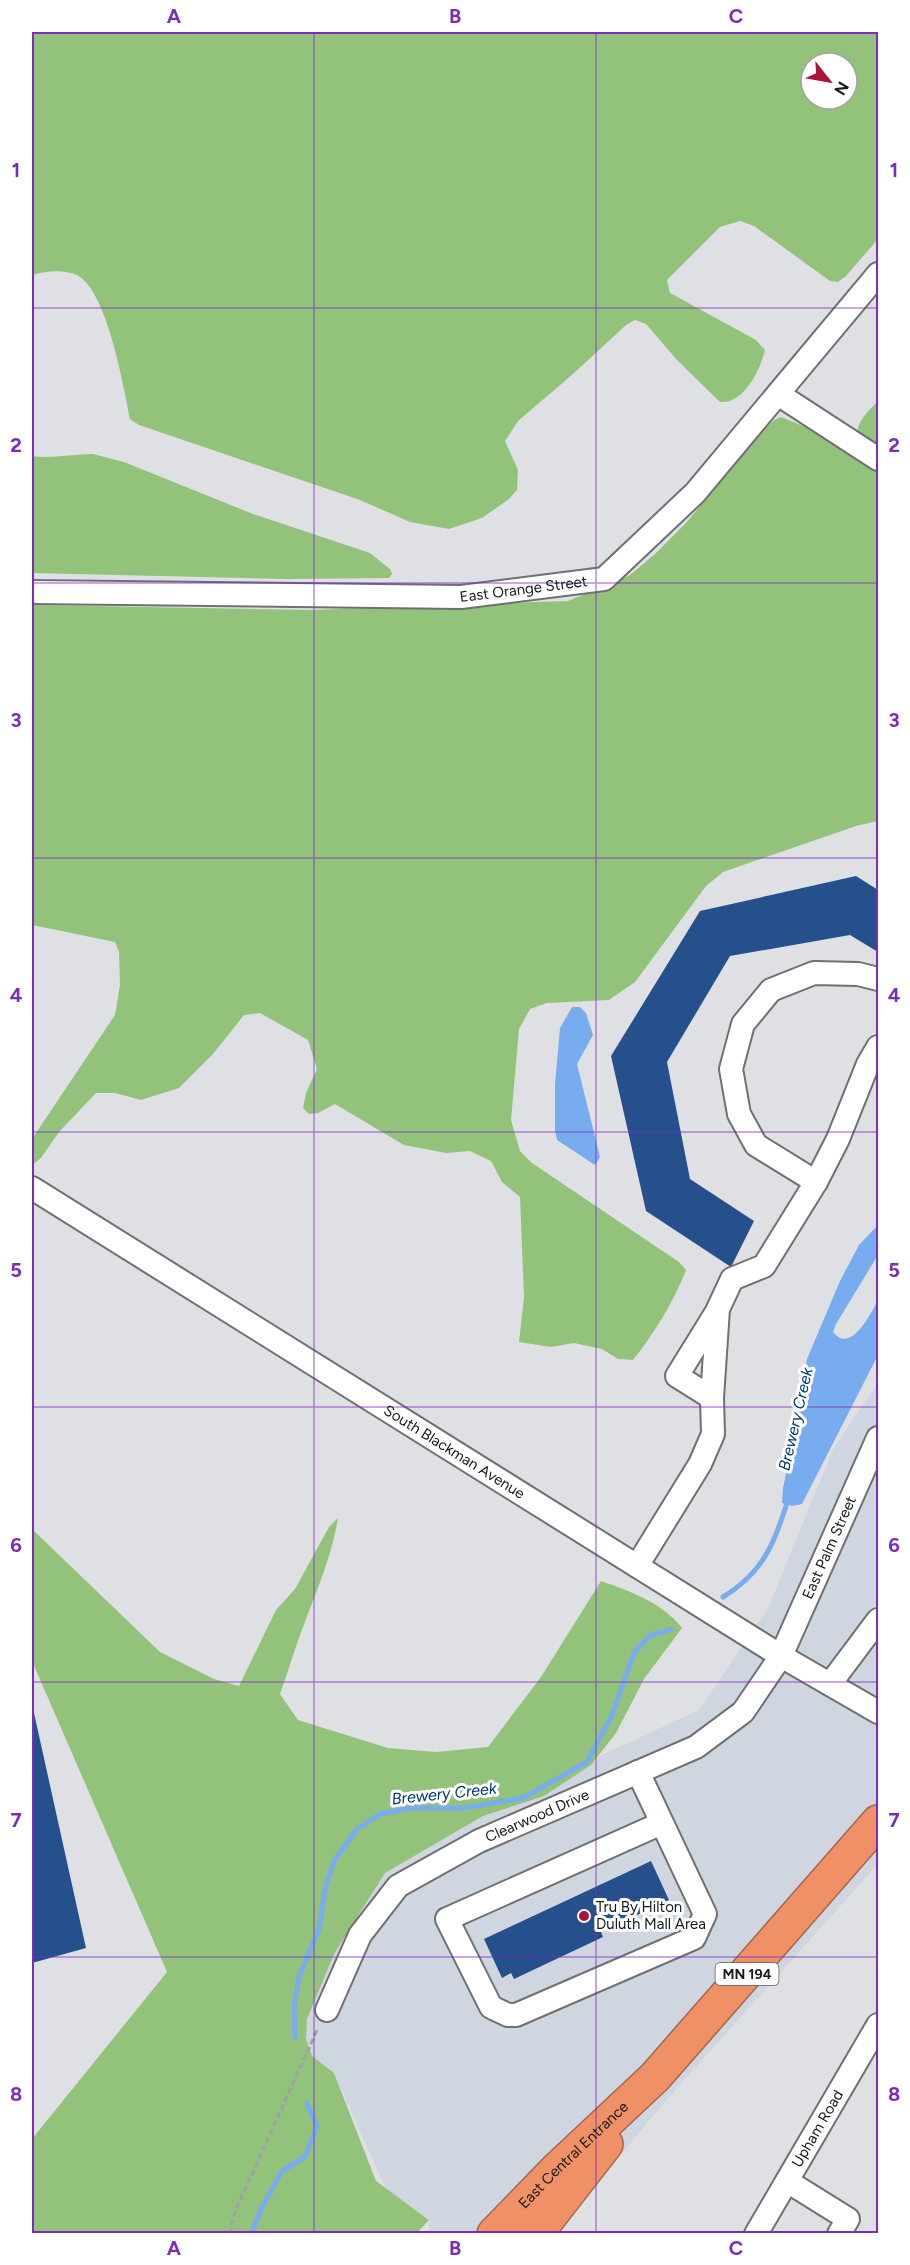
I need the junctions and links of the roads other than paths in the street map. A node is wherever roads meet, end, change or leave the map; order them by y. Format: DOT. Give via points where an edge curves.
graph roads {
  1 [pos="879,274"];
  2 [pos="778,394"];
  3 [pos="879,459"];
  4 [pos="32,592"];
  5 [pos="879,979"];
  6 [pos="879,1047"];
  7 [pos="816,1182"];
  8 [pos="32,1188"];
  9 [pos="718,1309"];
  10 [pos="712,1398"];
  11 [pos="878,1438"];
  12 [pos="637,1566"];
  13 [pos="879,1620"];
  14 [pos="781,1656"];
  15 [pos="830,1684"];
  16 [pos="879,1712"];
  17 [pos="638,1772"];
  18 [pos="879,1822"];
  19 [pos="662,1823"];
  20 [pos="327,2010"];
  21 [pos="878,2028"];
  22 [pos="655,2077"];
  23 [pos="787,2181"];
  24 [pos="494,2234"];
  25 [pos="536,2234"];
  26 [pos="756,2234"];
  27 [pos="839,2234"];
  1 -- 2 [label="street, East Orange Street"];
  2 -- 3 [label="street"];
  2 -- 4 [label="street, East Orange Street" via="695,493 604,579 461,597"];
  5 -- 7 [label="street" via="858,974 814,974 771,990 743,1024 731,1069 739,1114 756,1145"];
  6 -- 7 [label="street"];
  7 -- 9 [label="street" via="764,1266 732,1279"];
  8 -- 12 [label="street, South Blackman Avenue"];
  9 -- 10 [label="street"];
  9 -- 10 [label="street" via="677,1376"];
  10 -- 12 [label="street" via="713,1434 700,1464"];
  11 -- 14 [label="street, East Palm Street"];
  12 -- 14 [label="street, South Blackman Avenue"];
  13 -- 15 [label="street"];
  14 -- 15 [label="street, South Blackman Avenue"];
  14 -- 17 [label="street, Clearwood Drive" via="743,1712 696,1747"];
  15 -- 16 [label="street, South Blackman Avenue"];
  17 -- 19 [label="street"];
  17 -- 20 [label="street, Clearwood Drive" via="479,1841 398,1886 360,1935"];
  18 -- 22 [label="highway, East Central Entrance / MN 194"];
  19 -- 19 [label="street" via="705,1914 694,1938 516,2015 491,2007 447,1919"];
  21 -- 23 [label="street, Upham Road"];
  22 -- 24 [label="highway, East Central Entrance / MN 194"];
  22 -- 25 [label="highway, East Central Entrance / MN 194"];
  23 -- 26 [label="street, Upham Road"];
  23 -- 27 [label="street" via="848,2219"];
}
